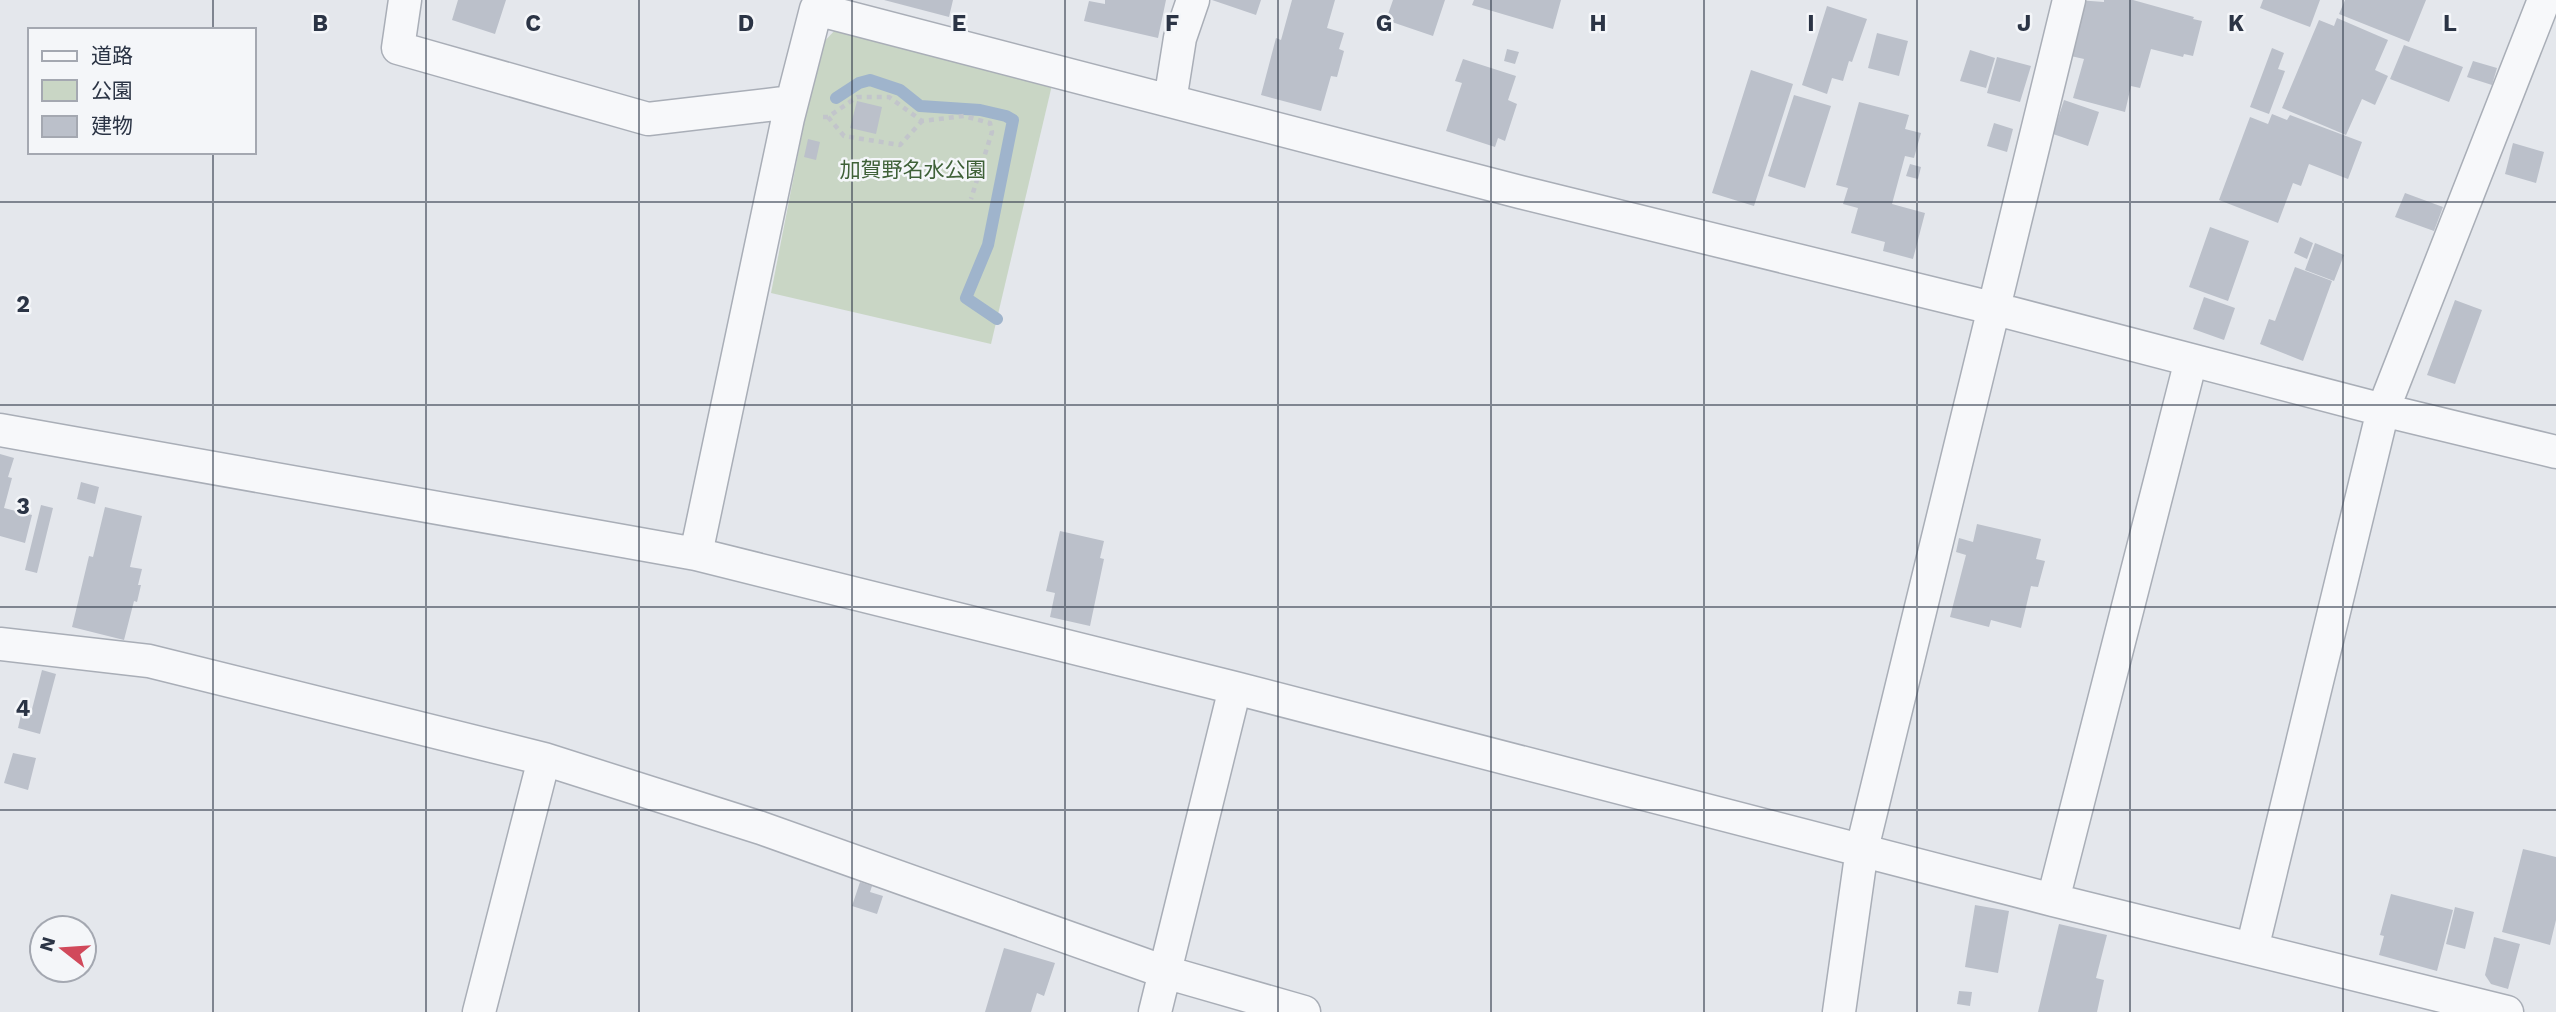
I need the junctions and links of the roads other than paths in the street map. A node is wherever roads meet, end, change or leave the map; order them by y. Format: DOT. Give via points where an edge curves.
graph roads {
  1 [pos="405,0"];
  2 [pos="1193,0"];
  3 [pos="2069,0"];
  4 [pos="2544,0"];
  5 [pos="818,4"];
  6 [pos="1170,101"];
  7 [pos="790,110"];
  8 [pos="1992,308"];
  9 [pos="2191,360"];
  10 [pos="2384,410"];
  11 [pos="0,430"];
  12 [pos="2556,452"];
  13 [pos="696,554"];
  14 [pos="0,644"];
  15 [pos="1235,688"];
  16 [pos="544,759"];
  17 [pos="1862,849"];
  18 [pos="2053,900"];
  19 [pos="2252,949"];
  20 [pos="1165,972"];
  21 [pos="479,1012"];
  22 [pos="1155,1012"];
  23 [pos="1304,1012"];
  24 [pos="1839,1012"];
  25 [pos="2507,1012"];
  1 -- 7 [label="street" via="398,48 648,119"];
  2 -- 6 [label="street" via="1180,38"];
  3 -- 8 [label="street"];
  4 -- 10 [label="street"];
  5 -- 6 [label="street"];
  5 -- 7 [label="street"];
  6 -- 8 [label="street"];
  7 -- 13 [label="street"];
  8 -- 9 [label="street"];
  8 -- 17 [label="street"];
  9 -- 10 [label="street"];
  9 -- 18 [label="street"];
  10 -- 12 [label="street"];
  10 -- 19 [label="street"];
  11 -- 13 [label="street"];
  13 -- 15 [label="street"];
  14 -- 16 [label="street" via="149,661"];
  15 -- 17 [label="street"];
  15 -- 20 [label="street"];
  16 -- 20 [label="street" via="761,828"];
  16 -- 21 [label="street"];
  17 -- 18 [label="street"];
  17 -- 24 [label="street"];
  18 -- 19 [label="street"];
  19 -- 25 [label="street"];
  20 -- 22 [label="street"];
  20 -- 23 [label="street"];
}
